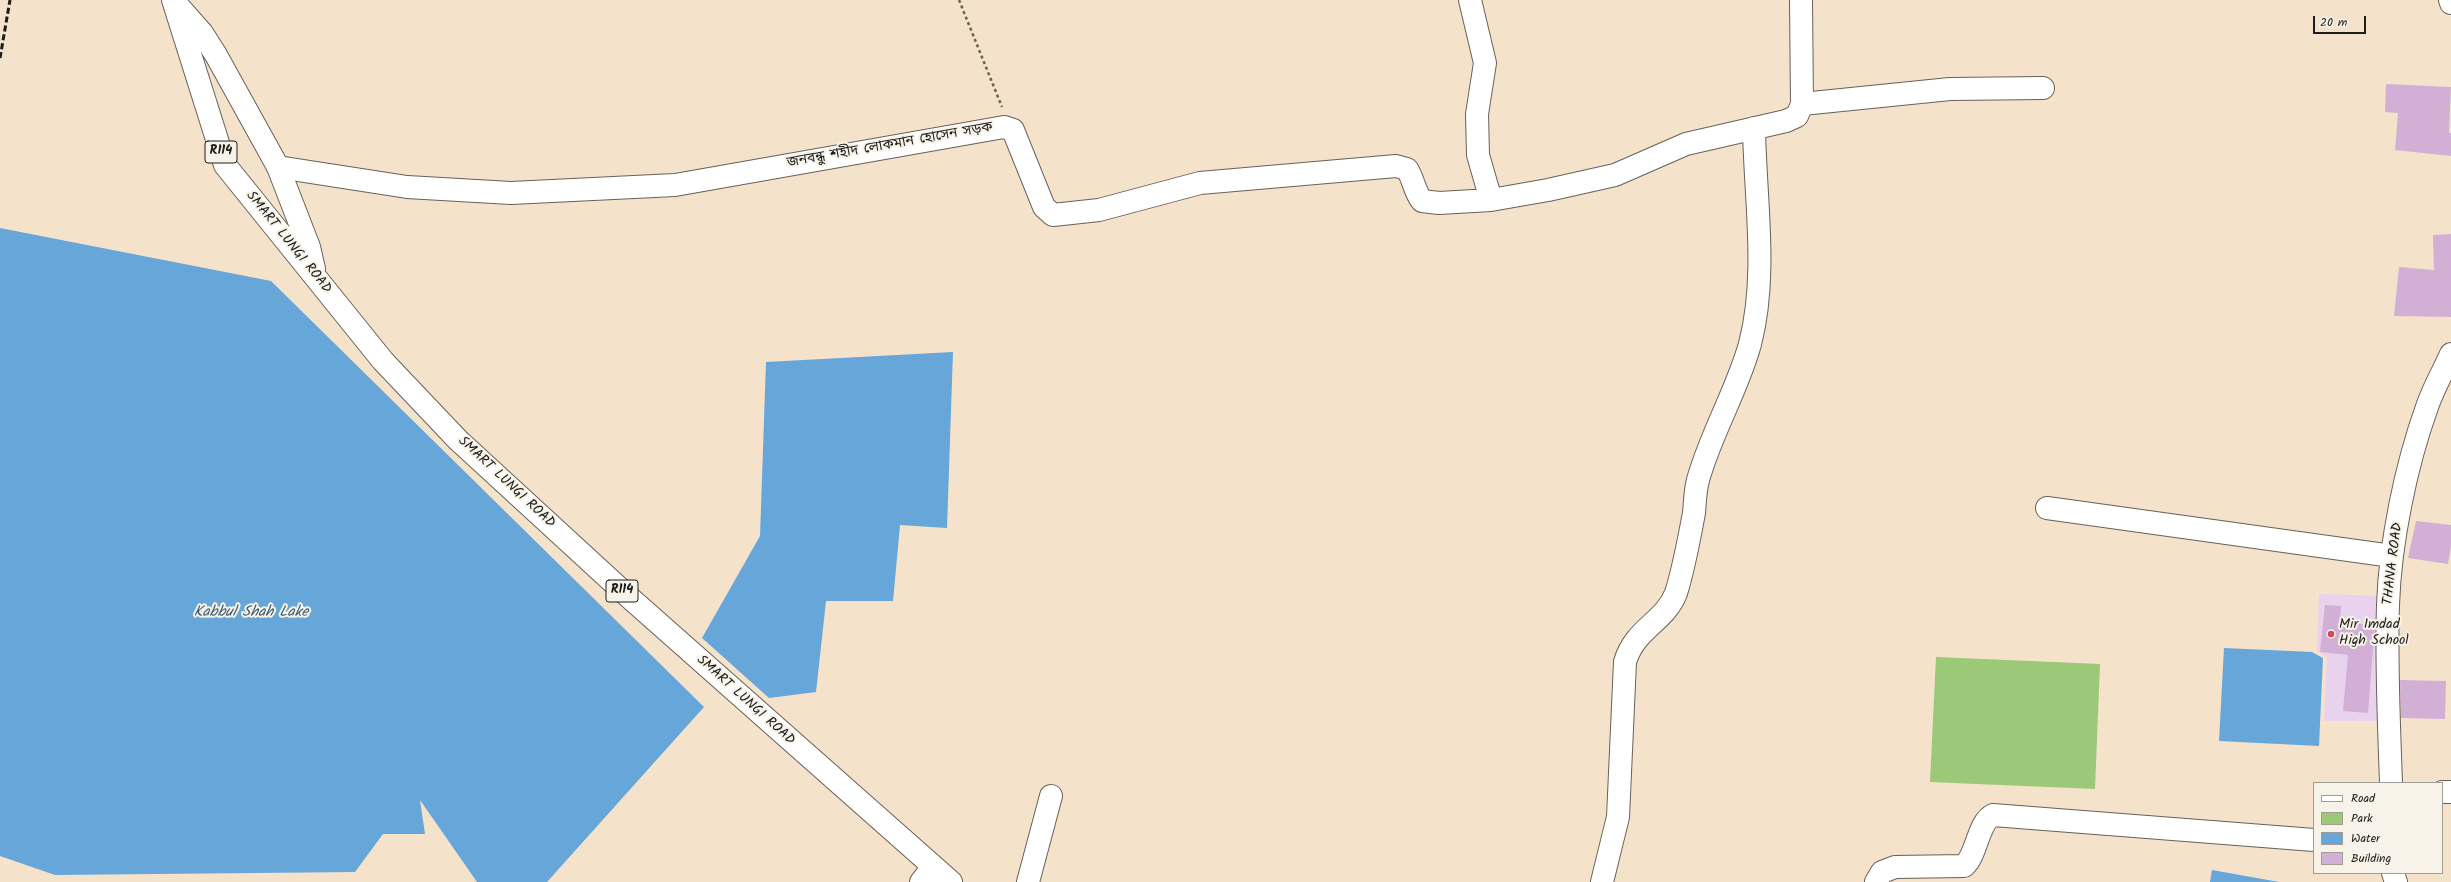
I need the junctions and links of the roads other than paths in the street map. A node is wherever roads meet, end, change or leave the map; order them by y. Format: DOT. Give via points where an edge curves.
graph roads {
  1 [pos="173,0"];
  2 [pos="1470,0"];
  3 [pos="1801,0"];
  4 [pos="2450,0"];
  5 [pos="2451,3"];
  6 [pos="2043,88"];
  7 [pos="1802,104"];
  8 [pos="1754,128"];
  9 [pos="278,167"];
  10 [pos="1490,200"];
  11 [pos="316,278"];
  12 [pos="2451,354"];
  13 [pos="2047,508"];
  14 [pos="2392,556"];
  15 [pos="2391,782"];
  16 [pos="1051,796"];
  17 [pos="2313,840"];
  18 [pos="927,874"];
  19 [pos="950,882"];
  20 [pos="1028,882"];
  21 [pos="1602,882"];
  22 [pos="1876,882"];
  1 -- 9 [label="street, R114" via="202,33 248,110"];
  1 -- 11 [label="street, SMART LUNGI ROAD / R114" via="225,165"];
  2 -- 10 [label="street" via="1485,63 1477,114 1478,155"];
  3 -- 7 [label="street"];
  4 -- 5 [label="street"];
  6 -- 7 [label="street" via="1950,89"];
  7 -- 8 [label="street, জনবন্ধু শহীদ লোকমান হোসেন সড়ক" via="1797,116"];
  8 -- 10 [label="street, জনবন্ধু শহীদ লোকমান হোসেন সড়ক" via="1686,144 1615,175"];
  8 -- 21 [label="street" via="1758,298 1750,344 1705,454 1676,593 1668,610 1633,642 1625,662 1618,817"];
  9 -- 10 [label="street, জনবন্ধু শহীদ লোকমান হোসেন সড়ক" via="407,187 511,193 675,185 996,128 1010,128 1046,210 1053,215 1099,210 1200,183 1390,166 1407,169 1413,178 1416,193 1422,201 1439,203"];
  9 -- 11 [label="street, R114" via="309,247"];
  11 -- 18 [label="street, SMART LUNGI ROAD / R114" via="383,362 458,440"];
  12 -- 14 [label="street, THANA ROAD" via="2427,406"];
  13 -- 14 [label="street"];
  14 -- 15 [label="street, THANA ROAD" via="2388,604 2387,689"];
  16 -- 20 [label="street"];
  17 -- 22 [label="street" via="1993,815 1986,821 1970,859 1964,866 1894,867 1882,872"];
  18 -- 19 [label="street, SMART LUNGI ROAD / R114"];
}
